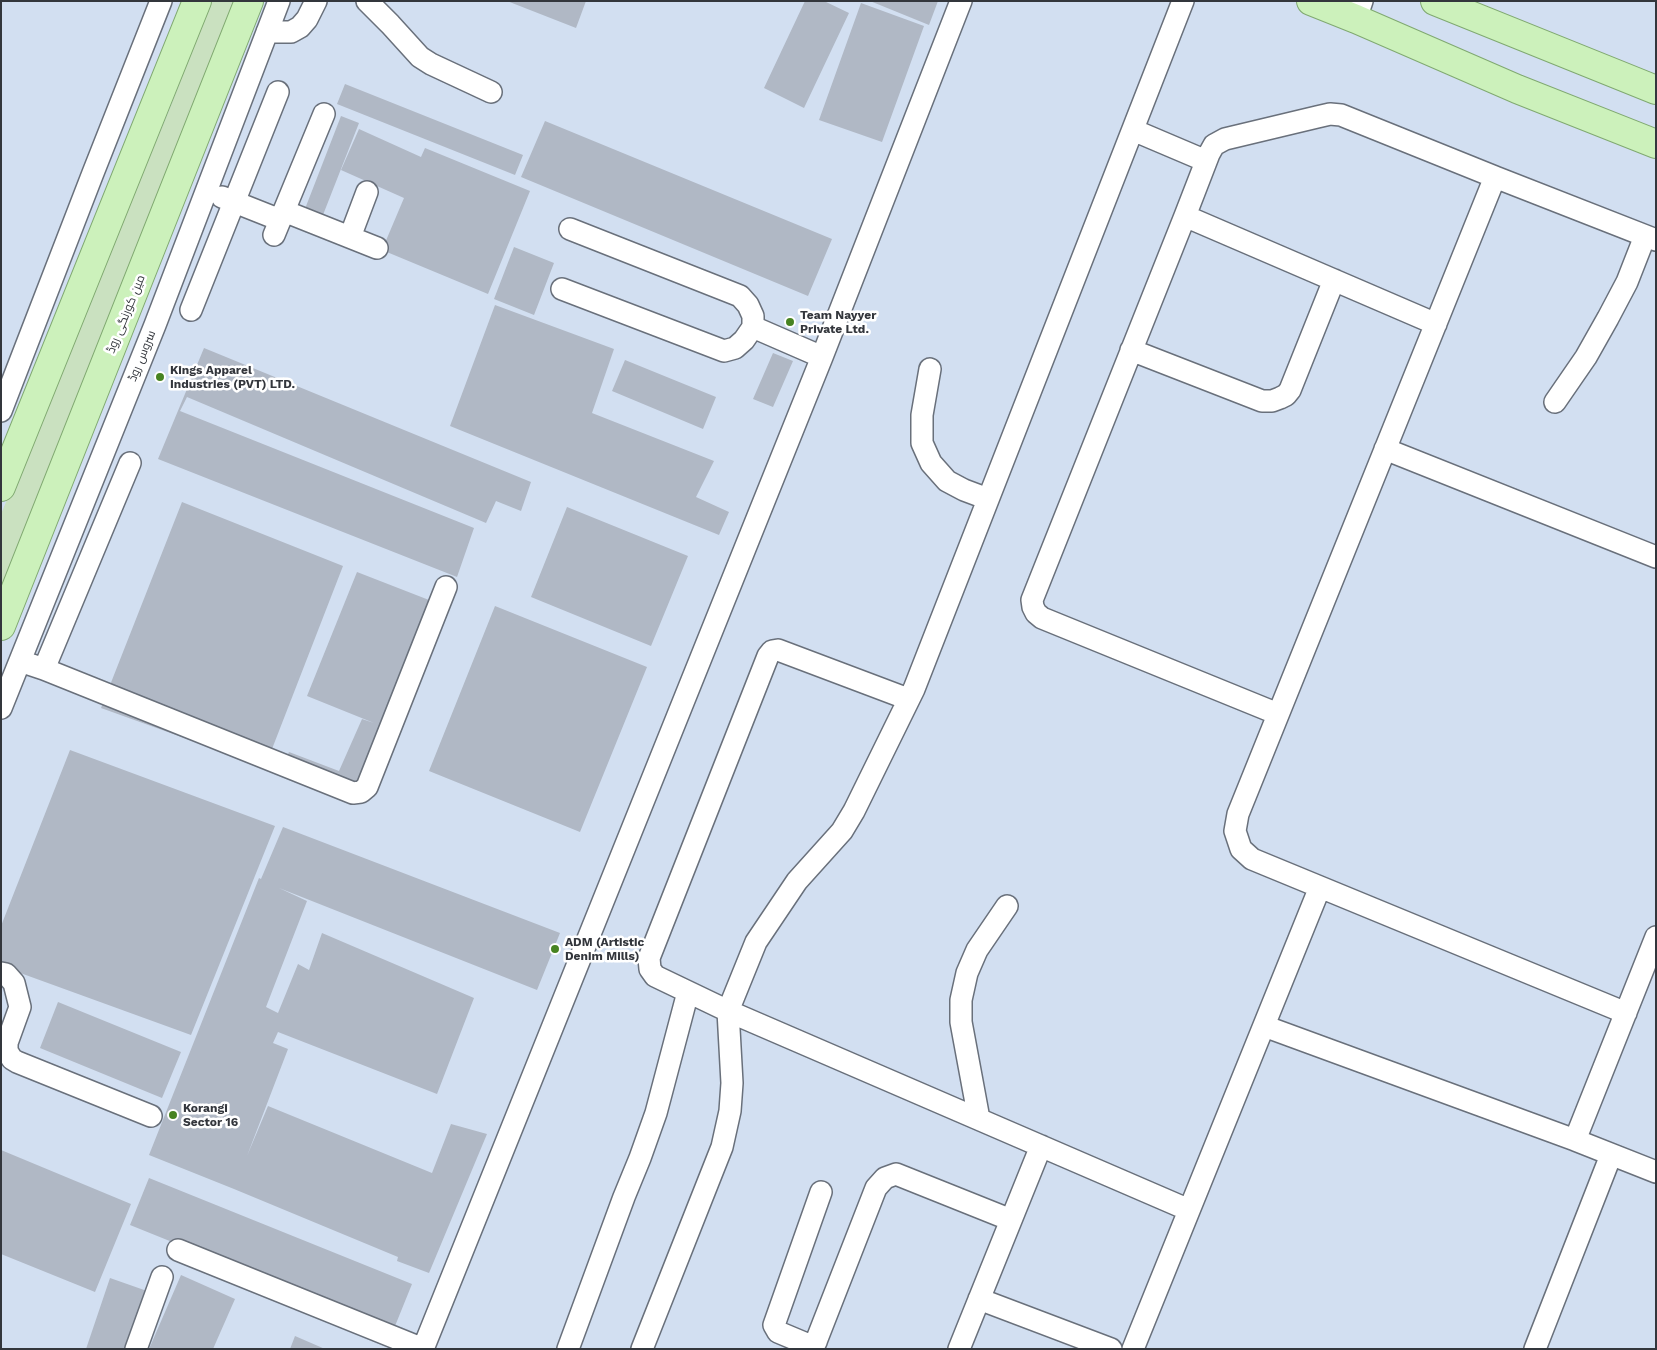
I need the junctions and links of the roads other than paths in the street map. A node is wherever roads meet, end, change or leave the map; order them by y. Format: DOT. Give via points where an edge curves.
graph roads {
  1 [pos="162,1"];
  2 [pos="197,1"];
  3 [pos="249,1"];
  4 [pos="279,1"];
  5 [pos="316,1"];
  6 [pos="366,1"];
  7 [pos="961,1"];
  8 [pos="1183,1"];
  9 [pos="1311,1"];
  10 [pos="1435,1"];
  11 [pos="1359,10"];
  12 [pos="267,32"];
  13 [pos="1656,90"];
  14 [pos="278,92"];
  15 [pos="491,92"];
  16 [pos="324,114"];
  17 [pos="1133,130"];
  18 [pos="1656,144"];
  19 [pos="1206,161"];
  20 [pos="93,174"];
  21 [pos="1495,177"];
  22 [pos="122,184"];
  23 [pos="206,191"];
  24 [pos="367,192"];
  25 [pos="170,202"];
  26 [pos="234,202"];
  27 [pos="198,212"];
  28 [pos="1185,216"];
  29 [pos="279,222"];
  30 [pos="570,229"];
  31 [pos="350,237"];
  32 [pos="1650,238"];
  33 [pos="377,248"];
  34 [pos="1334,280"];
  35 [pos="562,289"];
  36 [pos="190,310"];
  37 [pos="1436,324"];
  38 [pos="753,327"];
  39 [pos="1131,350"];
  40 [pos="822,357"];
  41 [pos="930,369"];
  42 [pos="1555,402"];
  43 [pos="1,411"];
  44 [pos="1385,450"];
  45 [pos="130,463"];
  46 [pos="1,487"];
  47 [pos="988,499"];
  48 [pos="1656,557"];
  49 [pos="446,587"];
  50 [pos="1,626"];
  51 [pos="20,661"];
  52 [pos="44,669"];
  53 [pos="908,699"];
  54 [pos="1,708"];
  55 [pos="1278,714"];
  56 [pos="1320,887"];
  57 [pos="1007,906"];
  58 [pos="1656,938"];
  59 [pos="1,973"];
  60 [pos="688,992"];
  61 [pos="728,1011"];
  62 [pos="1626,1013"];
  63 [pos="1264,1026"];
  64 [pos="151,1116"];
  65 [pos="979,1120"];
  66 [pos="1575,1140"];
  67 [pos="1041,1146"];
  68 [pos="1611,1155"];
  69 [pos="1656,1172"];
  70 [pos="821,1192"];
  71 [pos="1189,1210"];
  72 [pos="1011,1220"];
  73 [pos="178,1250"];
  74 [pos="162,1277"];
  75 [pos="980,1298"];
  76 [pos="136,1349"];
  77 [pos="423,1349"];
  78 [pos="568,1349"];
  79 [pos="642,1349"];
  80 [pos="959,1349"];
  81 [pos="1111,1349"];
  82 [pos="1133,1349"];
  83 [pos="1535,1349"];
  1 -- 20 [label="street"];
  2 -- 22 [label="main road"];
  3 -- 25 [label="main road, مین کورنگی روڈ"];
  4 -- 12 [label="street, سروس روڈ"];
  5 -- 12 [label="street" via="300,27 291,32"];
  6 -- 15 [label="street" via="420,57"];
  7 -- 40 [label="street"];
  8 -- 17 [label="street"];
  9 -- 11 [label="main road"];
  10 -- 13 [label="main road"];
  11 -- 18 [label="main road" via="1517,89"];
  12 -- 23 [label="street, سروس روڈ"];
  14 -- 26 [label="street"];
  16 -- 29 [label="street"];
  17 -- 19 [label="street"];
  17 -- 47 [label="street"];
  19 -- 21 [label="street" via="1214,145 1225,139 1330,114 1341,115"];
  19 -- 28 [label="street"];
  20 -- 22 [label="street"];
  20 -- 43 [label="street"];
  21 -- 32 [label="street"];
  21 -- 37 [label="street"];
  22 -- 46 [label="main road"];
  23 -- 26 [label="street"];
  23 -- 27 [label="street, سروس روڈ"];
  24 -- 31 [label="street"];
  25 -- 27 [label="street"];
  25 -- 50 [label="main road, مین کورنگی روڈ"];
  26 -- 29 [label="street"];
  26 -- 36 [label="street"];
  27 -- 51 [label="street, سروس روڈ"];
  28 -- 34 [label="street"];
  28 -- 39 [label="street"];
  29 -- 31 [label="street"];
  30 -- 38 [label="street" via="740,296 753,316"];
  31 -- 33 [label="street"];
  32 -- 42 [label="street" via="1586,357"];
  34 -- 37 [label="street"];
  34 -- 39 [label="street" via="1290,390 1272,401 1262,401"];
  35 -- 38 [label="street" via="724,351 735,348"];
  37 -- 44 [label="street"];
  38 -- 40 [label="street"];
  39 -- 55 [label="street" via="1032,600 1032,607 1042,618"];
  40 -- 77 [label="street"];
  41 -- 47 [label="street" via="922,415 922,443 931,463 947,481"];
  44 -- 48 [label="street"];
  44 -- 55 [label="street"];
  45 -- 52 [label="street"];
  47 -- 53 [label="street"];
  49 -- 52 [label="street" via="367,787 361,792 353,793"];
  51 -- 52 [label="street"];
  51 -- 54 [label="street, سروس روڈ"];
  53 -- 60 [label="street" via="778,650 768,656 649,958 650,969 655,976"];
  53 -- 61 [label="street" via="842,831 796,881 756,942"];
  55 -- 56 [label="street" via="1238,814 1235,831 1241,849 1252,859"];
  56 -- 62 [label="street"];
  56 -- 63 [label="street"];
  57 -- 65 [label="street" via="977,950 967,973 961,1000 961,1022"];
  58 -- 62 [label="street"];
  59 -- 64 [label="street" via="14,983 20,1007 7,1043 12,1059"];
  60 -- 61 [label="street"];
  60 -- 78 [label="street" via="656,1113"];
  61 -- 65 [label="street"];
  61 -- 79 [label="street" via="732,1083 722,1147"];
  62 -- 66 [label="street"];
  63 -- 66 [label="street"];
  63 -- 71 [label="street"];
  65 -- 67 [label="street"];
  66 -- 68 [label="street"];
  67 -- 71 [label="street"];
  67 -- 72 [label="street"];
  68 -- 69 [label="street"];
  68 -- 83 [label="street"];
  70 -- 72 [label="street" via="774,1325 778,1332 809,1345 816,1342 876,1188 885,1178 896,1174"];
  71 -- 82 [label="street"];
  72 -- 75 [label="street"];
  73 -- 77 [label="street"];
  74 -- 76 [label="street"];
  75 -- 80 [label="street"];
  75 -- 81 [label="street"];
}
